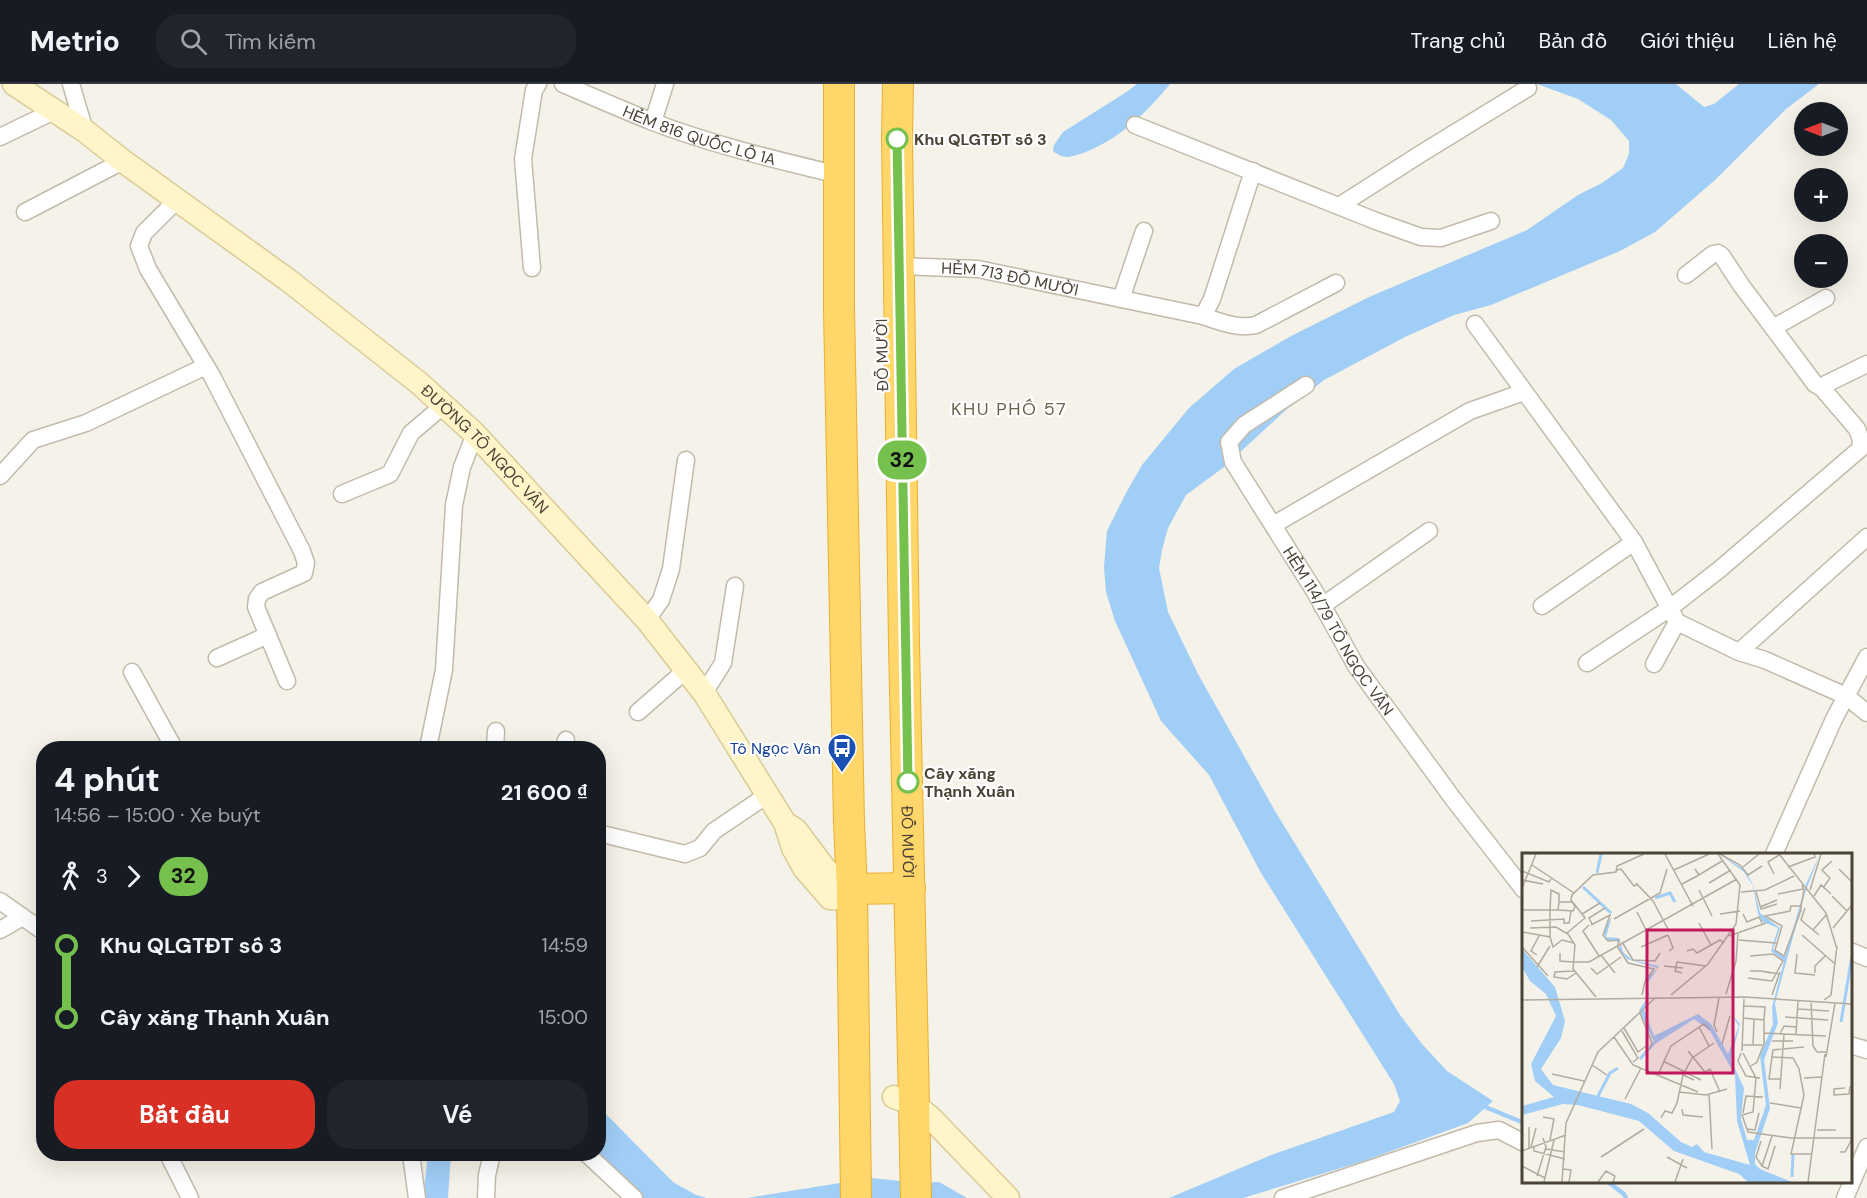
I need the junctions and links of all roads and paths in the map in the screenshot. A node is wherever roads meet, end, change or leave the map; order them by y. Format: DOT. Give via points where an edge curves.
graph roads {
  1 [pos="15,84"];
  2 [pos="71,84"];
  3 [pos="538,84"];
  4 [pos="563,84"];
  5 [pos="665,84"];
  6 [pos="839,84"];
  7 [pos="857,84"];
  8 [pos="882,84"];
  9 [pos="898,84"];
  10 [pos="1528,88"];
  11 [pos="54,111"];
  12 [pos="653,122"];
  13 [pos="1135,125"];
  14 [pos="85,131"];
  15 [pos="0,137"];
  16 [pos="123,161"];
  17 [pos="1253,171"];
  18 [pos="839,175"];
  19 [pos="177,200"];
  20 [pos="1339,206"];
  21 [pos="25,212"];
  22 [pos="1491,222"];
  23 [pos="1144,231"];
  24 [pos="899,266"];
  25 [pos="532,268"];
  26 [pos="1686,275"];
  27 [pos="1335,283"];
  28 [pos="1121,298"];
  29 [pos="1826,298"];
  30 [pos="1203,316"];
  31 [pos="1475,324"];
  32 [pos="1773,328"];
  33 [pos="1867,364"];
  34 [pos="206,366"];
  35 [pos="1306,385"];
  36 [pos="1822,388"];
  37 [pos="1524,393"];
  38 [pos="444,405"];
  39 [pos="475,434"];
  40 [pos="686,460"];
  41 [pos="0,476"];
  42 [pos="342,494"];
  43 [pos="1273,525"];
  44 [pos="1429,531"];
  45 [pos="1867,537"];
  46 [pos="1634,542"];
  47 [pos="735,586"];
  48 [pos="1322,606"];
  49 [pos="1542,606"];
  50 [pos="1673,615"];
  51 [pos="647,620"];
  52 [pos="268,635"];
  53 [pos="1739,652"];
  54 [pos="1867,657"];
  55 [pos="217,658"];
  56 [pos="1587,663"];
  57 [pos="1654,664"];
  58 [pos="686,670"];
  59 [pos="132,672"];
  60 [pos="286,681"];
  61 [pos="704,693"];
  62 [pos="1846,696"];
  63 [pos="638,712"];
  64 [pos="1867,713"];
  65 [pos="496,731"];
  66 [pos="170,741"];
  67 [pos="429,741"];
  68 [pos="495,741"];
  69 [pos="767,795"];
  70 [pos="606,835"];
  71 [pos="1775,853"];
  72 [pos="1522,887"];
  73 [pos="870,891"];
  74 [pos="0,901"];
  75 [pos="21,918"];
  76 [pos="36,927"];
  77 [pos="0,930"];
  78 [pos="1852,951"];
  79 [pos="1867,958"];
  80 [pos="1852,1045"];
  81 [pos="1867,1050"];
  82 [pos="904,1101"];
  83 [pos="1522,1142"];
  84 [pos="1867,1147"];
  85 [pos="172,1161"];
  86 [pos="412,1161"];
  87 [pos="490,1161"];
  88 [pos="594,1161"];
  89 [pos="884,1166"];
  90 [pos="1852,1182"];
  91 [pos="1851,1183"];
  92 [pos="190,1198"];
  93 [pos="417,1198"];
  94 [pos="486,1198"];
  95 [pos="634,1198"];
  96 [pos="856,1198"];
  97 [pos="874,1198"];
  98 [pos="896,1198"];
  99 [pos="916,1198"];
  100 [pos="1008,1198"];
  101 [pos="1283,1198"];
  102 [pos="1845,1198"];
  1 -- 11 [label="street, ĐƯỜNG TÔ NGỌC VÂN"];
  2 -- 14 [label="street"];
  3 -- 25 [label="street" via="523,159"];
  4 -- 12 [label="street, HẺM 816 QUỐC LỘ 1A"];
  5 -- 12 [label="street"];
  6 -- 18 [label="highway, ĐỖ MƯỜI"];
  7 -- 73 [label="highway, ĐỖ MƯỜI" via="857,297"];
  8 -- 73 [label="highway, ĐỖ MƯỜI" via="882,317"];
  9 -- 24 [label="highway, ĐỖ MƯỜI"];
  10 -- 20 [label="street"];
  11 -- 14 [label="street, ĐƯỜNG TÔ NGỌC VÂN"];
  11 -- 15 [label="street"];
  12 -- 18 [label="street, HẺM 816 QUỐC LỘ 1A" via="740,150"];
  13 -- 17 [label="street"];
  14 -- 16 [label="street, ĐƯỜNG TÔ NGỌC VÂN"];
  16 -- 19 [label="street, ĐƯỜNG TÔ NGỌC VÂN"];
  16 -- 21 [label="street"];
  17 -- 20 [label="street"];
  17 -- 30 [label="street"];
  18 -- 73 [label="highway, ĐỖ MƯỜI" via="849,823"];
  19 -- 34 [label="street" via="144,232 139,246 148,269"];
  19 -- 38 [label="street, ĐƯỜNG TÔ NGỌC VÂN" via="288,280"];
  20 -- 22 [label="street" via="1421,237 1441,238"];
  23 -- 28 [label="street"];
  24 -- 28 [label="street, HẺM 713 ĐỖ MƯỜI" via="978,269"];
  24 -- 73 [label="highway, ĐỖ MƯỜI" via="905,673"];
  26 -- 32 [label="street" via="1718,253"];
  27 -- 30 [label="street, HẺM 713 ĐỖ MƯỜI" via="1256,325 1232,326"];
  28 -- 30 [label="street, HẺM 713 ĐỖ MƯỜI"];
  29 -- 32 [label="street"];
  31 -- 37 [label="street"];
  32 -- 36 [label="street"];
  33 -- 36 [label="street"];
  34 -- 41 [label="street" via="86,423 33,440"];
  34 -- 52 [label="street" via="306,563 304,573 262,592 257,599 256,607"];
  35 -- 43 [label="street, HẺM 114/79 TÔ NGỌC VÂN" via="1244,425 1228,442 1233,462"];
  36 -- 50 [label="street" via="1857,429 1860,449"];
  37 -- 43 [label="street" via="1470,411"];
  37 -- 46 [label="street"];
  38 -- 39 [label="street, ĐƯỜNG TÔ NGỌC VÂN"];
  38 -- 42 [label="street" via="411,433 390,474"];
  39 -- 51 [label="street, ĐƯỜNG TÔ NGỌC VÂN"];
  39 -- 67 [label="street" via="462,467 454,505 444,670"];
  40 -- 51 [label="street" via="671,569 661,600"];
  43 -- 48 [label="street, HẺM 114/79 TÔ NGỌC VÂN"];
  44 -- 48 [label="street"];
  45 -- 53 [label="street"];
  46 -- 49 [label="street"];
  46 -- 50 [label="street"];
  47 -- 61 [label="street" via="723,663"];
  48 -- 72 [label="street, HẺM 114/79 TÔ NGỌC VÂN" via="1356,666"];
  50 -- 53 [label="street"];
  50 -- 56 [label="street"];
  50 -- 57 [label="street"];
  51 -- 58 [label="street, ĐƯỜNG TÔ NGỌC VÂN"];
  52 -- 55 [label="street"];
  52 -- 60 [label="street"];
  53 -- 62 [label="street"];
  54 -- 62 [label="street"];
  58 -- 61 [label="street, ĐƯỜNG TÔ NGỌC VÂN"];
  58 -- 63 [label="street"];
  59 -- 66 [label="street"];
  61 -- 69 [label="street, ĐƯỜNG TÔ NGỌC VÂN"];
  62 -- 64 [label="street"];
  62 -- 71 [label="street"];
  65 -- 68 [label="street"];
  69 -- 70 [label="street" via="714,831 700,848 685,854"];
  69 -- 73 [label="street, ĐƯỜNG TÔ NGỌC VÂN" via="784,823 795,830 826,870"];
  73 -- 82 [label="highway, ĐỖ MƯỜI"];
  73 -- 89 [label="highway, ĐỖ MƯỜI" via="861,938"];
  74 -- 75 [label="street"];
  75 -- 76 [label="street"];
  75 -- 77 [label="street"];
  78 -- 79 [label="street"];
  80 -- 81 [label="street"];
  82 -- 89 [label="highway, ĐỖ MƯỜI"];
  82 -- 100 [label="street" via="931,1118"];
  83 -- 101 [label="street" via="1499,1130 1477,1133"];
  84 -- 90 [label="street"];
  85 -- 92 [label="street"];
  86 -- 93 [label="street"];
  87 -- 94 [label="street"];
  88 -- 95 [label="street"];
  89 -- 96 [label="highway"];
  89 -- 97 [label="highway"];
  89 -- 98 [label="highway"];
  89 -- 99 [label="highway"];
  91 -- 102 [label="street"];
}
